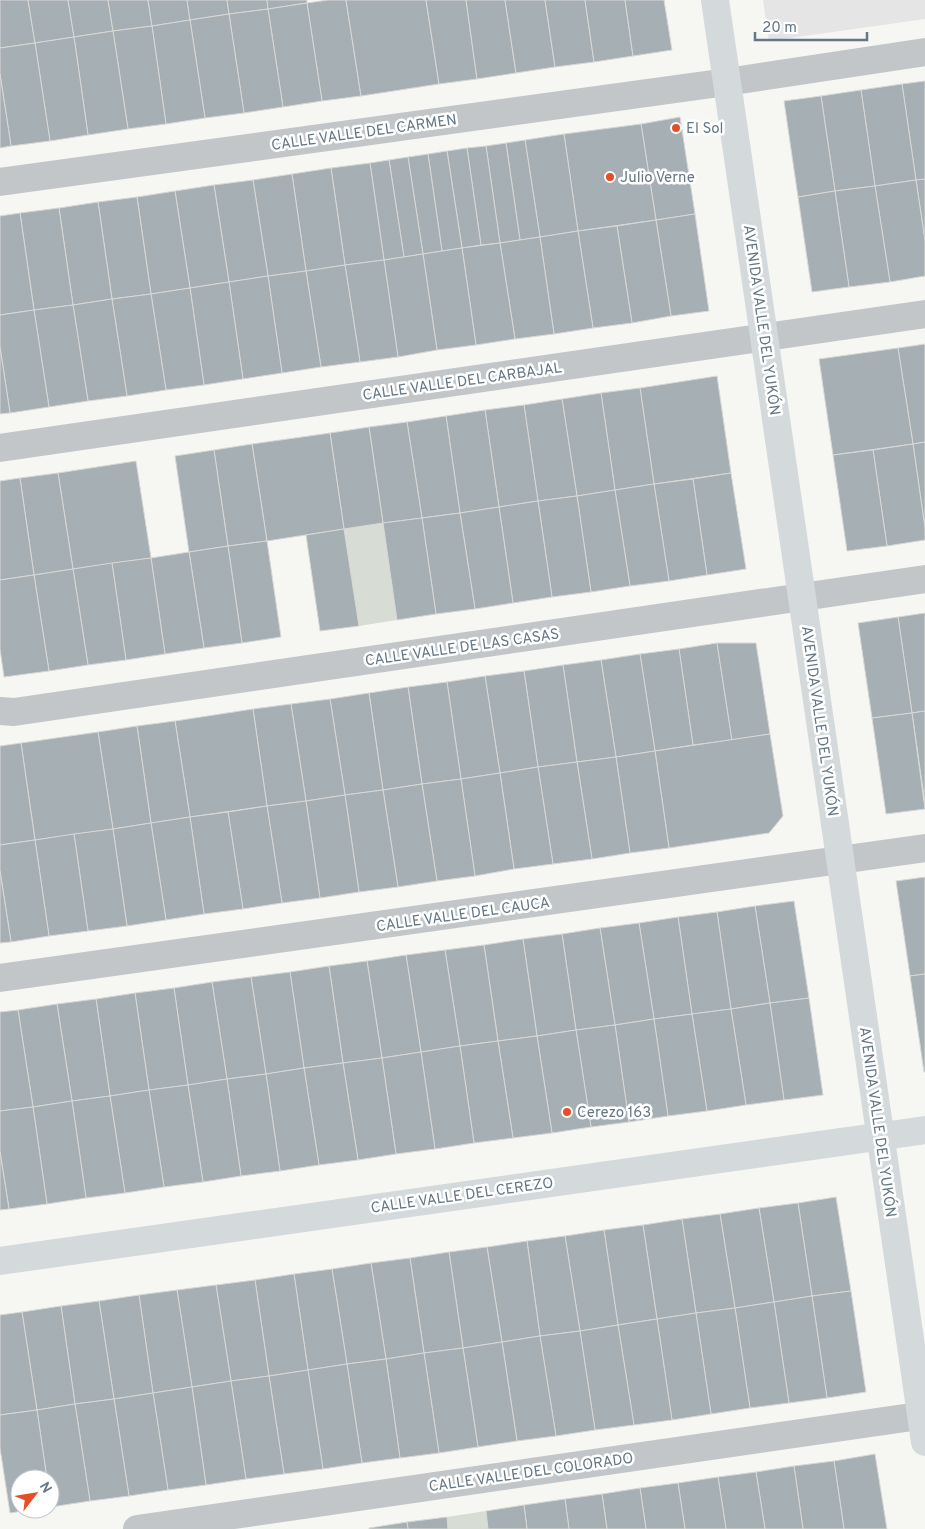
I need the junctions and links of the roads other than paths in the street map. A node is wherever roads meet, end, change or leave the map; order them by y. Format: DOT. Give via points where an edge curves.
graph roads {
  1 [pos="715,0"];
  2 [pos="925,52"];
  3 [pos="727,82"];
  4 [pos="0,182"];
  5 [pos="925,314"];
  6 [pos="764,337"];
  7 [pos="0,448"];
  8 [pos="925,579"];
  9 [pos="802,597"];
  10 [pos="0,710"];
  11 [pos="925,848"];
  12 [pos="841,860"];
  13 [pos="0,978"];
  14 [pos="925,1130"];
  15 [pos="880,1136"];
  16 [pos="0,1261"];
  17 [pos="923,1415"];
  18 [pos="925,1442"];
  19 [pos="137,1529"];
  1 -- 3 [label="street, AVENIDA VALLE DEL YUKÓN"];
  2 -- 3 [label="street, CALLE VALLE DEL CARMEN"];
  3 -- 4 [label="street, CALLE VALLE DEL CARMEN"];
  3 -- 6 [label="street, AVENIDA VALLE DEL YUKÓN"];
  5 -- 6 [label="street, CALLE VALLE DEL CARBAJAL"];
  6 -- 7 [label="street, CALLE VALLE DEL CARBAJAL"];
  6 -- 9 [label="street, AVENIDA VALLE DEL YUKÓN"];
  8 -- 9 [label="street, CALLE VALLE DE LAS CASAS"];
  9 -- 10 [label="street, CALLE VALLE DE LAS CASAS" via="14,712"];
  9 -- 12 [label="street, AVENIDA VALLE DEL YUKÓN"];
  11 -- 12 [label="street, CALLE VALLE DEL CAUCA"];
  12 -- 13 [label="street, CALLE VALLE DEL CAUCA"];
  12 -- 15 [label="street, AVENIDA VALLE DEL YUKÓN"];
  14 -- 15 [label="street, CALLE VALLE DEL CEREZO"];
  15 -- 16 [label="street, CALLE VALLE DEL CEREZO"];
  15 -- 17 [label="street, AVENIDA VALLE DEL YUKÓN"];
  17 -- 18 [label="street, AVENIDA VALLE DEL YUKÓN"];
  17 -- 19 [label="street, CALLE VALLE DEL COLORADO"];
}
